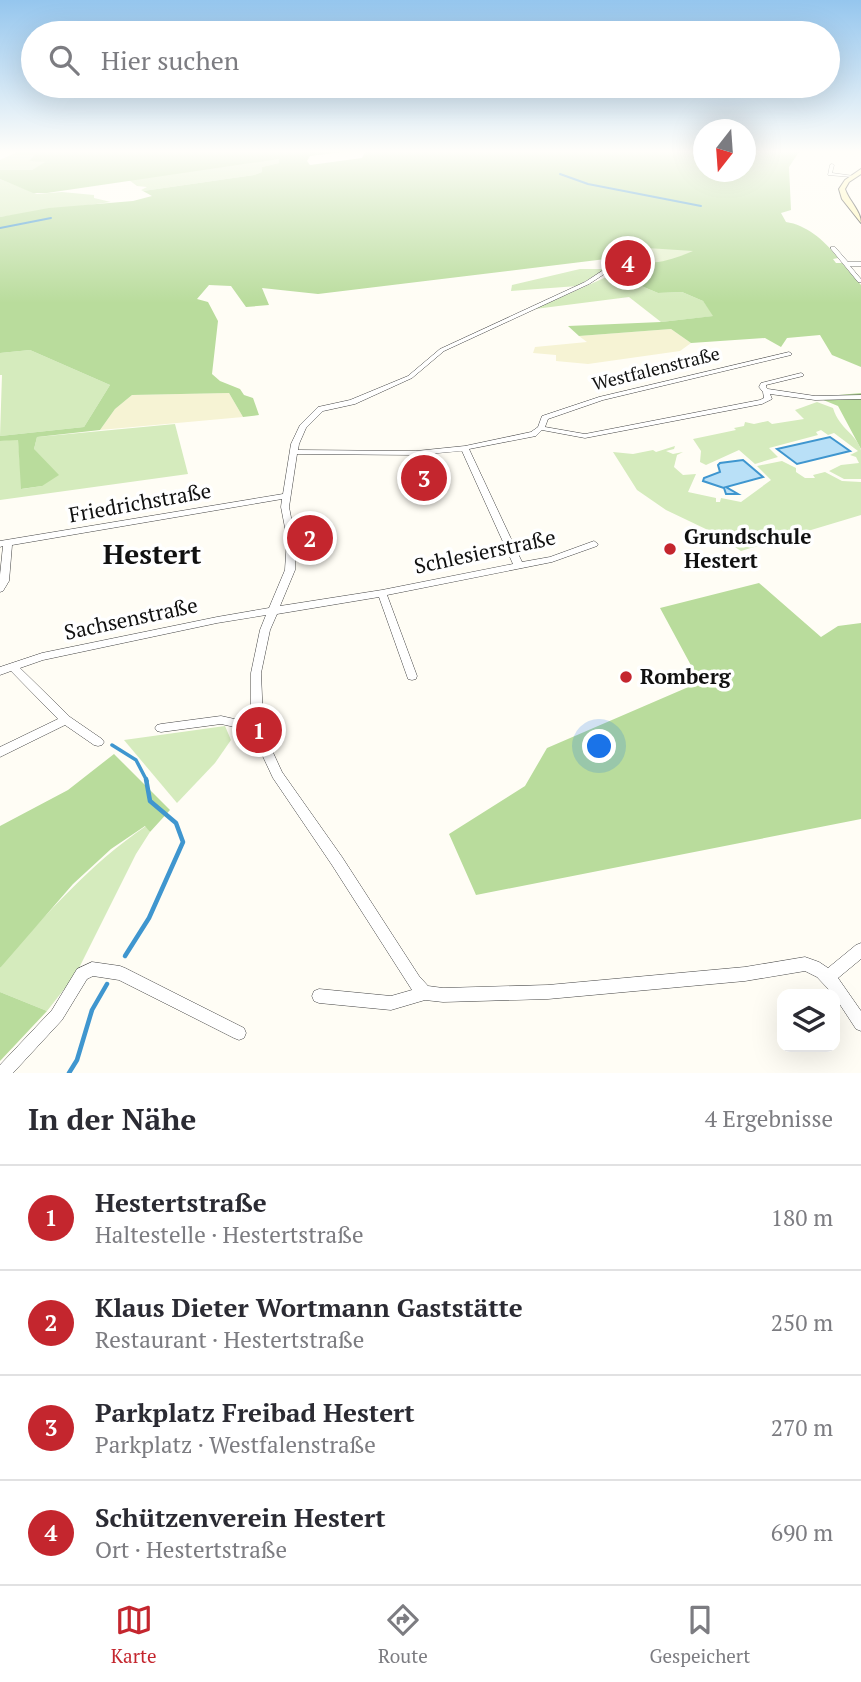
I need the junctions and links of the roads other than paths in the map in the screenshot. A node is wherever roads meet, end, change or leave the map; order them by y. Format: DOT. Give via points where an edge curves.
graph roads {
  1 [pos="849,202"];
  2 [pos="861,221"];
  3 [pos="833,248"];
  4 [pos="617,264"];
  5 [pos="846,264"];
  6 [pos="861,264"];
  7 [pos="860,281"];
  8 [pos="789,354"];
  9 [pos="802,375"];
  10 [pos="766,391"];
  11 [pos="861,397"];
  12 [pos="541,428"];
  13 [pos="465,448"];
  14 [pos="293,452"];
  15 [pos="285,496"];
  16 [pos="4,543"];
  17 [pos="594,544"];
  18 [pos="519,566"];
  19 [pos="0,589"];
  20 [pos="382,593"];
  21 [pos="272,612"];
  22 [pos="12,666"];
  23 [pos="0,671"];
  24 [pos="412,676"];
  25 [pos="66,720"];
  26 [pos="257,721"];
  27 [pos="161,728"];
  28 [pos="98,741"];
  29 [pos="0,752"];
  30 [pos="861,950"];
  31 [pos="828,977"];
  32 [pos="425,993"];
  33 [pos="319,996"];
  34 [pos="861,1024"];
  35 [pos="239,1033"];
  36 [pos="3,1073"];
  1 -- 2 [label="main road"];
  3 -- 5 [label="street"];
  4 -- 14 [label="street" via="587,283 442,350 410,377 352,402 321,409 303,427"];
  5 -- 6 [label="street"];
  5 -- 7 [label="street"];
  8 -- 12 [label="street, Westfalenstraße" via="573,406 545,418"];
  9 -- 10 [label="street, Westfalenstraße" via="763,384"];
  10 -- 11 [label="street" via="815,398"];
  10 -- 12 [label="street, Westfalenstraße" via="768,399 762,402 585,436"];
  12 -- 13 [label="street, Westfalenstraße" via="533,434"];
  13 -- 14 [label="street, Westfalenstraße" via="389,454"];
  13 -- 18 [label="street"];
  14 -- 15 [label="street"];
  15 -- 16 [label="street, Friedrichstraße"];
  15 -- 21 [label="street" via="290,570"];
  16 -- 19 [label="street"];
  17 -- 18 [label="street, Schlesierstraße"];
  18 -- 20 [label="street, Schlesierstraße"];
  20 -- 21 [label="street, Schlesierstraße"];
  20 -- 24 [label="street"];
  21 -- 22 [label="street, Sachsenstraße"];
  21 -- 26 [label="street" via="256,673"];
  22 -- 23 [label="street, Sachsenstraße"];
  22 -- 25 [label="street"];
  25 -- 28 [label="street"];
  25 -- 29 [label="street"];
  26 -- 27 [label="street" via="221,720"];
  26 -- 32 [label="street" via="277,775"];
  30 -- 31 [label="street"];
  31 -- 32 [label="street" via="815,965 805,964 745,975 548,992"];
  31 -- 34 [label="street"];
  32 -- 33 [label="street" via="391,1003"];
  35 -- 36 [label="street" via="120,974 92,970 82,974 57,1015"];
}
